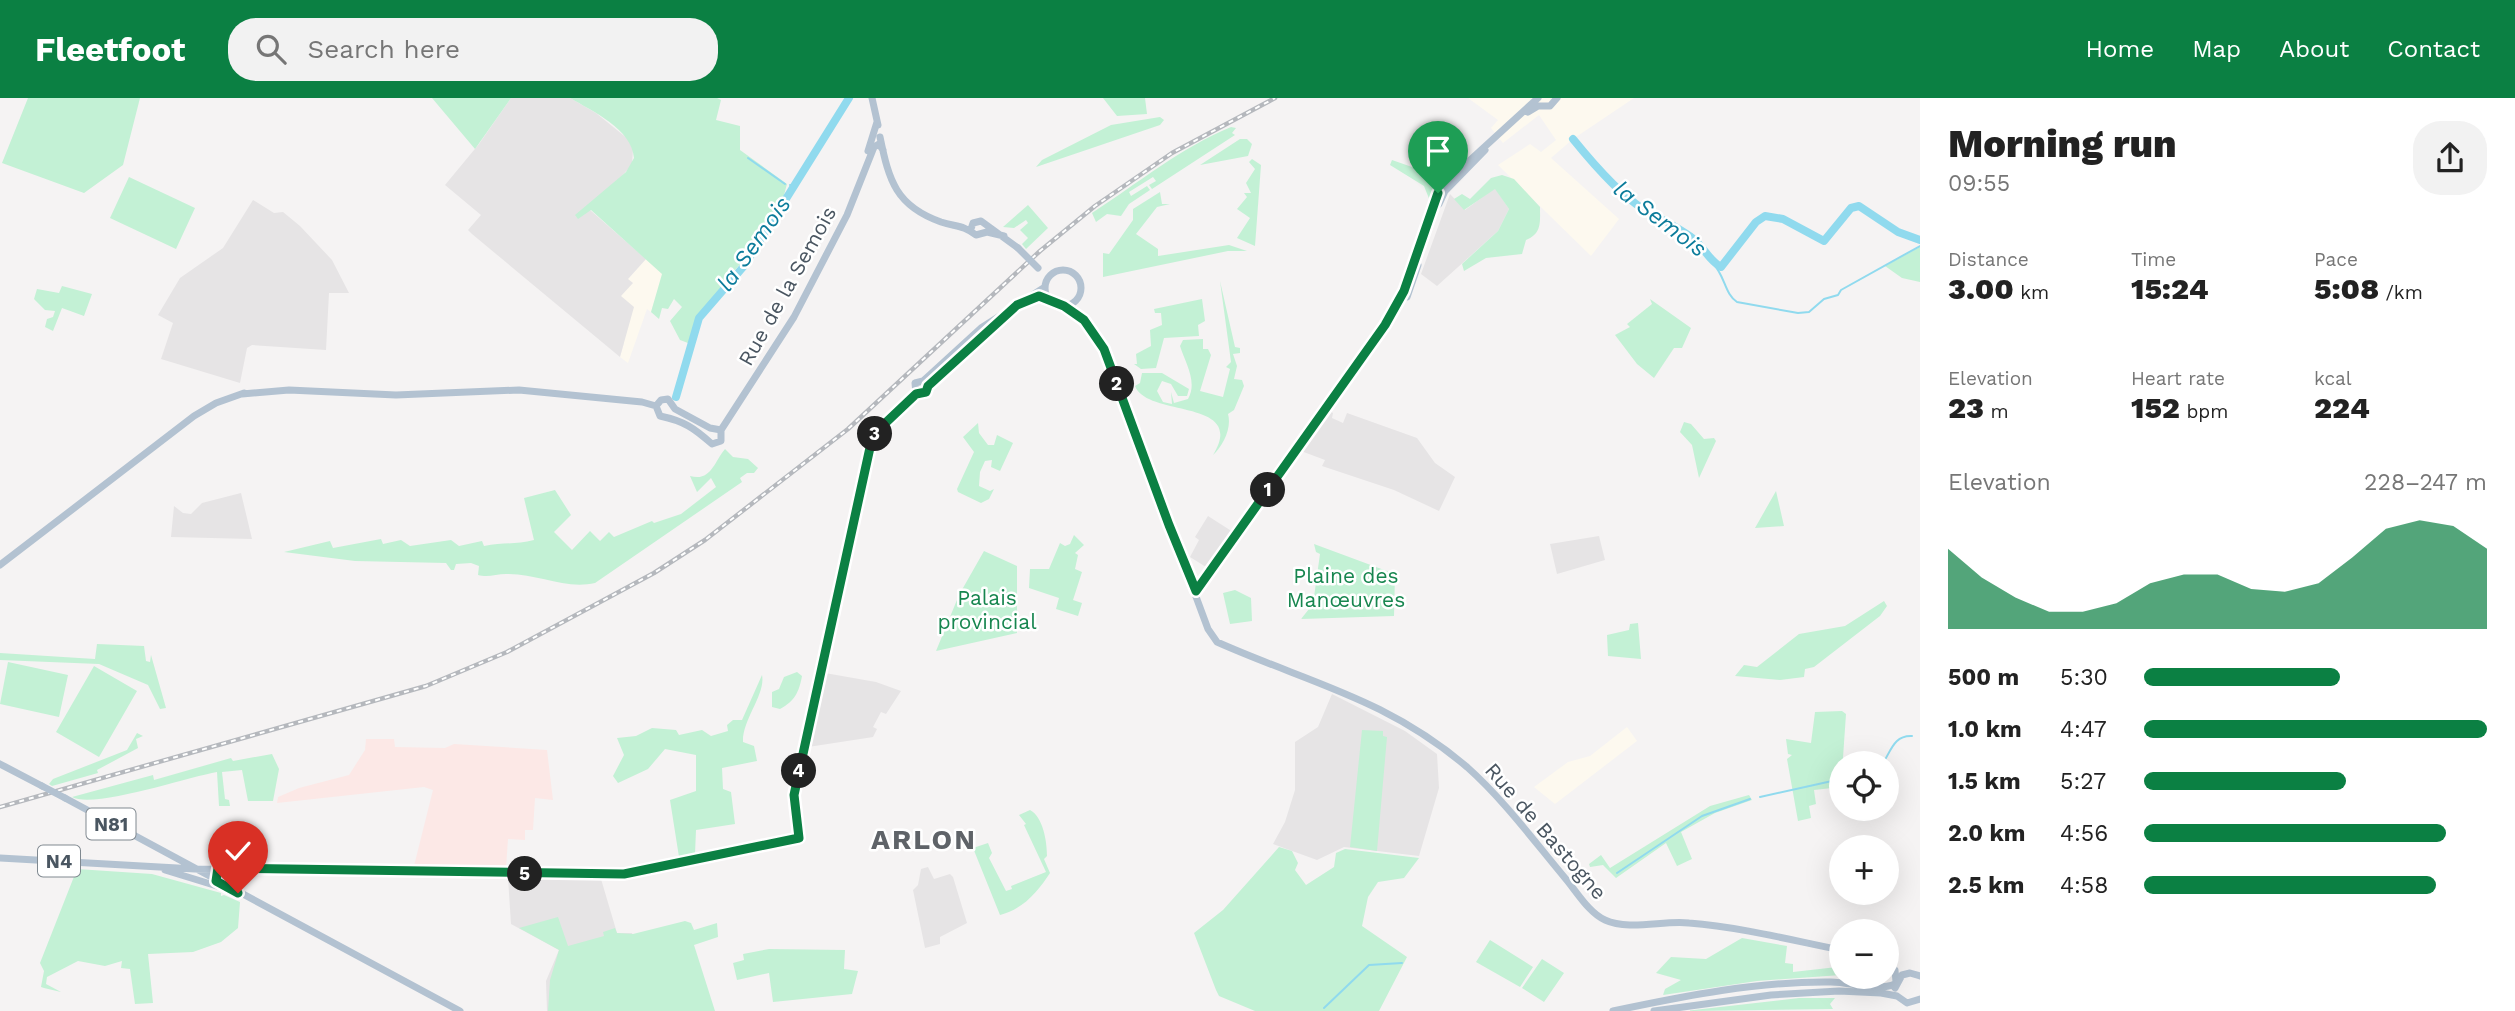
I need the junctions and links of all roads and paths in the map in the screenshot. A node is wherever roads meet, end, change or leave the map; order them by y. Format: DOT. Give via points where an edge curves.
graph roads {
  1 [pos="872,98"];
  2 [pos="1556,99"];
  3 [pos="1540,100"];
  4 [pos="878,136"];
  5 [pos="883,150"];
  6 [pos="1447,175"];
  7 [pos="861,181"];
  8 [pos="1440,183"];
  9 [pos="1450,186"];
  10 [pos="856,192"];
  11 [pos="972,226"];
  12 [pos="985,228"];
  13 [pos="1038,268"];
  14 [pos="1055,272"];
  15 [pos="1046,285"];
  16 [pos="1049,298"];
  17 [pos="1078,298"];
  18 [pos="1064,306"];
  19 [pos="1084,320"];
  20 [pos="1385,325"];
  21 [pos="919,394"];
  22 [pos="656,407"];
  23 [pos="672,413"];
  24 [pos="721,430"];
  25 [pos="708,432"];
  26 [pos="0,565"];
  27 [pos="1196,591"];
  28 [pos="0,764"];
  29 [pos="158,849"];
  30 [pos="0,858"];
  31 [pos="180,861"];
  32 [pos="151,867"];
  33 [pos="214,868"];
  34 [pos="195,869"];
  35 [pos="216,881"];
  36 [pos="238,893"];
  37 [pos="1829,948"];
  38 [pos="1899,969"];
  39 [pos="1906,973"];
  40 [pos="1920,976"];
  41 [pos="1899,979"];
  42 [pos="1829,982"];
  43 [pos="1896,989"];
  44 [pos="1897,996"];
  45 [pos="1920,999"];
  46 [pos="460,1011"];
  47 [pos="1613,1011"];
  48 [pos="1654,1011"];
  1 -- 4 [label="main road, Rue de la Semois"];
  2 -- 3 [label="main road" via="1550,106"];
  3 -- 6 [label="main road" via="1457,172"];
  3 -- 9 [label="main road"];
  4 -- 5 [label="main road"];
  4 -- 7 [label="main road, Rue de la Semois"];
  4 -- 10 [label="main road, Rue de la Semois"];
  5 -- 7 [label="main road, Rue de la Semois" via="879,144 874,147"];
  5 -- 11 [label="main road" via="889,176 901,197 923,215"];
  6 -- 8 [label="main road"];
  6 -- 9 [label="main road"];
  7 -- 10 [label="main road, Rue de la Semois"];
  8 -- 9 [label="main road"];
  8 -- 20 [label="main road" via="1404,291"];
  9 -- 20 [label="main road" via="1409,291"];
  10 -- 24 [label="main road, Rue de la Semois" via="781,340"];
  11 -- 12 [label="main road" via="978,220"];
  11 -- 12 [label="main road" via="976,235"];
  12 -- 13 [label="main road, bridge" via="1004,236"];
  13 -- 14 [label="main road"];
  13 -- 15 [label="main road"];
  14 -- 15 [label="main road"];
  14 -- 17 [label="main road" via="1069,270 1078,277"];
  15 -- 16 [label="main road"];
  15 -- 21 [label="main road" via="981,328 915,383"];
  16 -- 18 [label="main road"];
  16 -- 21 [label="main road" via="1039,296 1017,305"];
  17 -- 18 [label="main road"];
  17 -- 19 [label="main road" via="1077,309"];
  18 -- 19 [label="main road"];
  19 -- 27 [label="main road" via="1104,349"];
  20 -- 27 [label="main road"];
  21 -- 33 [label="main road" via="874,435 794,795 799,838 624,874"];
  22 -- 23 [label="main road" via="660,416"];
  22 -- 23 [label="main road" via="667,399"];
  22 -- 26 [label="main road" via="537,390 396,395 267,388 242,394 194,416"];
  23 -- 25 [label="main road"];
  24 -- 25 [label="main road"];
  24 -- 25 [label="main road" via="719,443 709,443"];
  27 -- 37 [label="main road, Rue de Bastogne" via="1213,638 1388,711 1465,766 1604,920 1616,924 1689,923"];
  28 -- 29 [label="main road, N81, bridge"];
  29 -- 31 [label="main road, N81"];
  29 -- 32 [label="main road, N81" via="160,858"];
  30 -- 32 [label="main road, N4"];
  31 -- 33 [label="main road"];
  31 -- 34 [label="main road, N81"];
  32 -- 34 [label="main road, N4"];
  32 -- 36 [label="main road, N4"];
  33 -- 34 [label="main road"];
  33 -- 35 [label="main road"];
  34 -- 35 [label="main road, N4"];
  35 -- 36 [label="main road, N4"];
  36 -- 46 [label="main road, N4"];
  38 -- 39 [label="main road"];
  39 -- 40 [label="main road"];
  39 -- 41 [label="main road"];
  42 -- 47 [label="main road" via="1757,987"];
  43 -- 44 [label="main road"];
  44 -- 45 [label="main road" via="1907,1003"];
  44 -- 48 [label="main road" via="1864,991 1771,995"];
}
